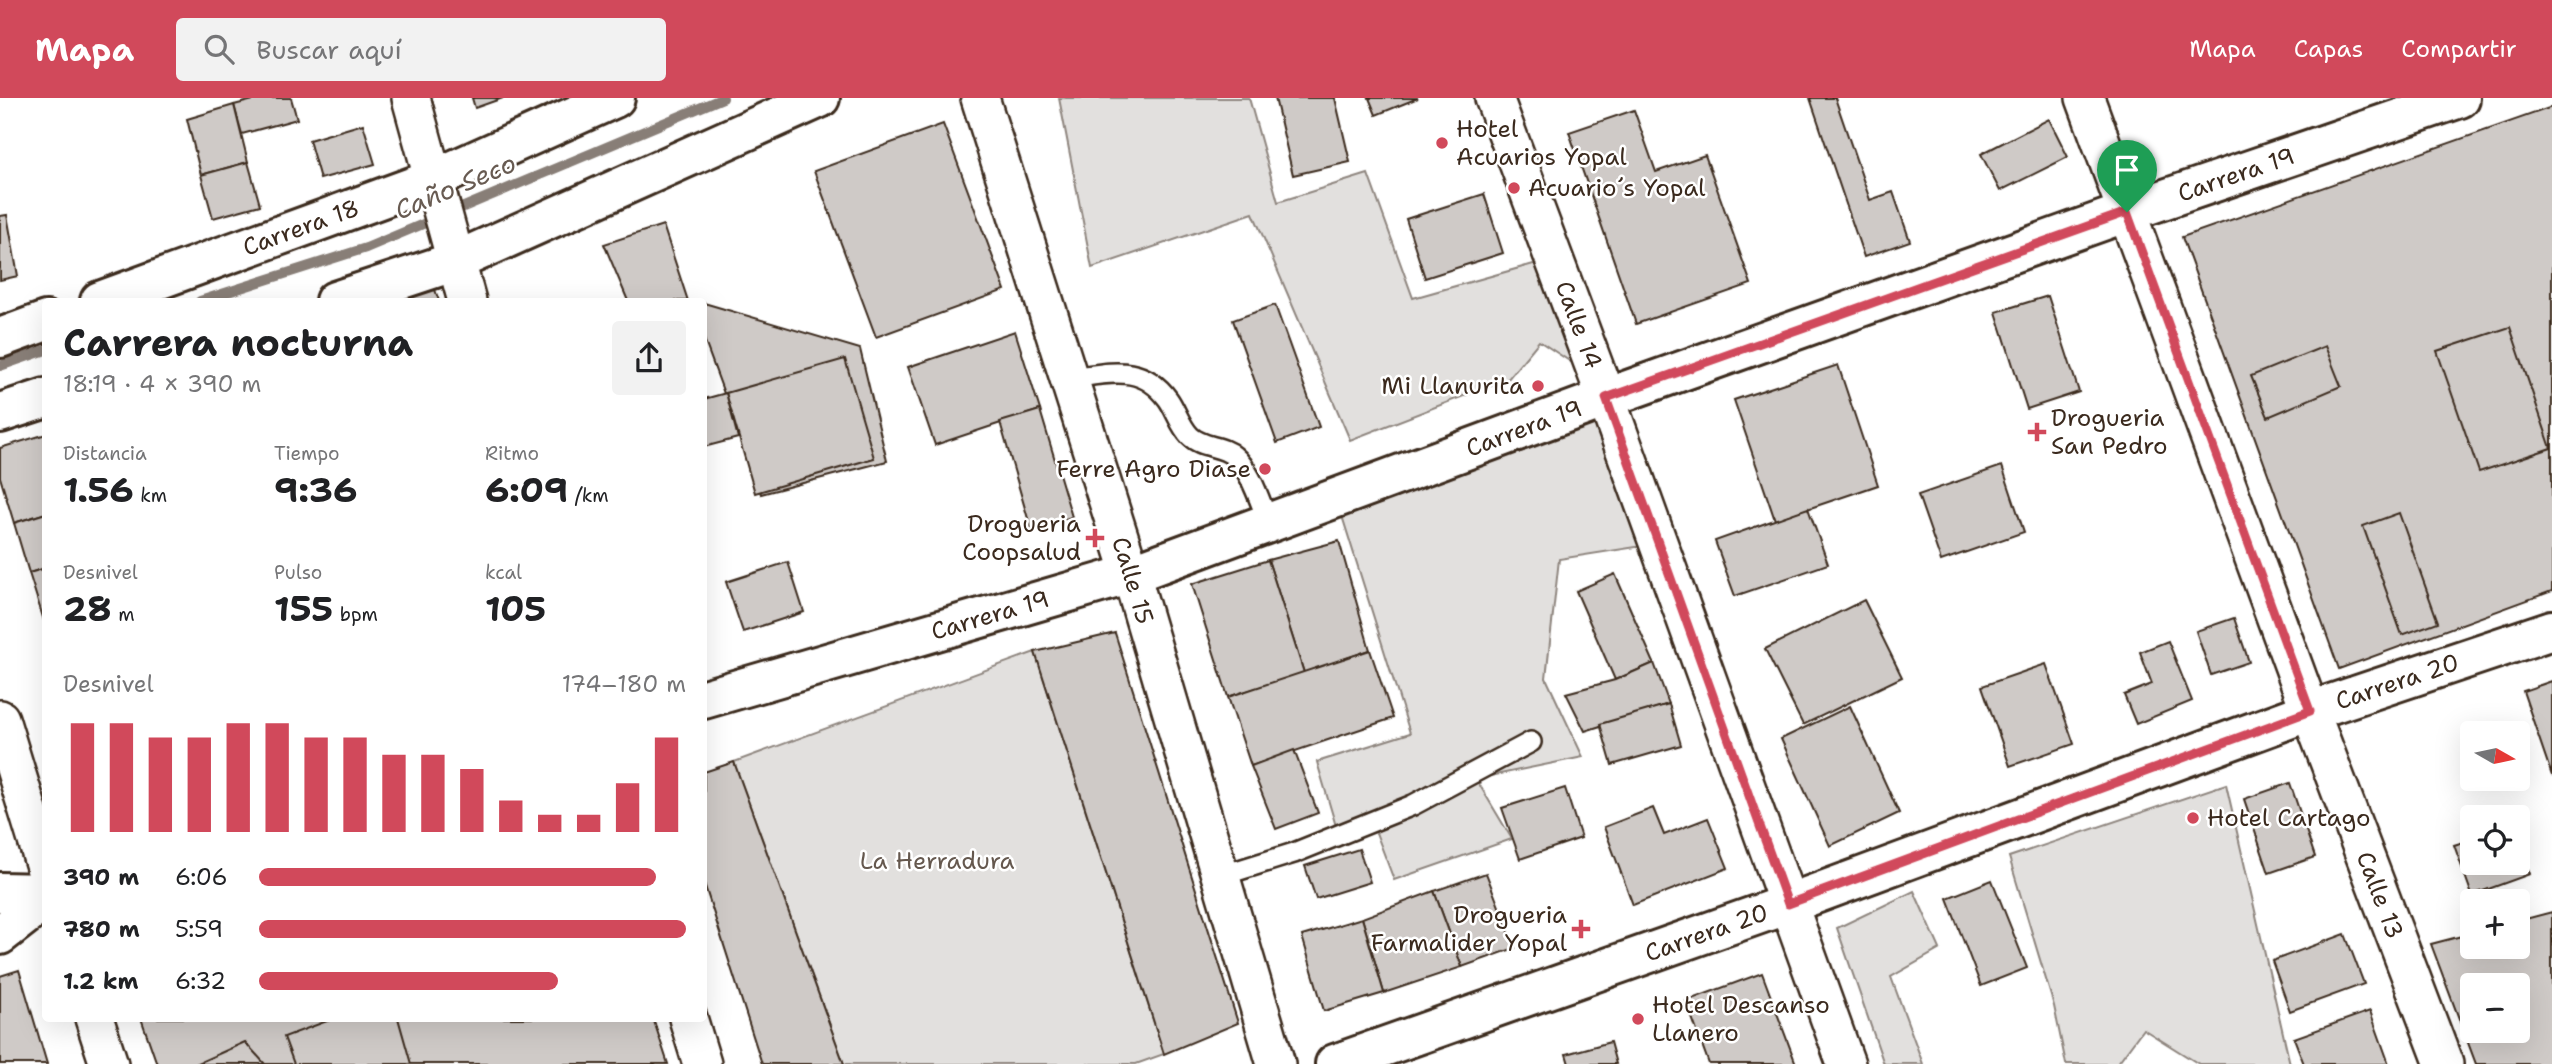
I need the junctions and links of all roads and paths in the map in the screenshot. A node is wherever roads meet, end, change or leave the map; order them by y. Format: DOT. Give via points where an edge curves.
graph roads {
  1 [pos="411,98"];
  2 [pos="615,98"];
  3 [pos="820,98"];
  4 [pos="980,98"];
  5 [pos="1493,98"];
  6 [pos="2085,98"];
  7 [pos="2460,98"];
  8 [pos="438,195"];
  9 [pos="2127,212"];
  10 [pos="454,255"];
  11 [pos="110,298"];
  12 [pos="343,298"];
  13 [pos="466,298"];
  14 [pos="42,322"];
  15 [pos="0,338"];
  16 [pos="1069,378"];
  17 [pos="1606,398"];
  18 [pos="42,399"];
  19 [pos="0,413"];
  20 [pos="1269,523"];
  21 [pos="1131,574"];
  22 [pos="2552,630"];
  23 [pos="707,698"];
  24 [pos="2310,711"];
  25 [pos="0,719"];
  26 [pos="1531,742"];
  27 [pos="42,857"];
  28 [pos="1220,876"];
  29 [pos="0,892"];
  30 [pos="42,893"];
  31 [pos="42,902"];
  32 [pos="1788,904"];
  33 [pos="0,935"];
  34 [pos="95,1022"];
  35 [pos="689,1022"];
  36 [pos="109,1064"];
  37 [pos="702,1064"];
  38 [pos="1276,1064"];
  39 [pos="1335,1064"];
  40 [pos="1846,1064"];
  41 [pos="2444,1064"];
  1 -- 8 [label="street"];
  2 -- 8 [label="main road, Carrera 18"];
  3 -- 10 [label="main road"];
  4 -- 16 [label="street, Calle 15"];
  5 -- 17 [label="street, Calle 14"];
  6 -- 9 [label="street, Calle 13"];
  7 -- 9 [label="main road, Carrera 19"];
  8 -- 10 [label="street"];
  8 -- 11 [label="main road, Carrera 18"];
  9 -- 17 [label="main road, Carrera 19"];
  9 -- 24 [label="street, Calle 13"];
  10 -- 12 [label="main road"];
  10 -- 13 [label="street"];
  14 -- 15 [label="main road"];
  16 -- 20 [label="lane" via="1133,372 1153,381 1188,434 1200,444 1233,454"];
  16 -- 21 [label="street, Calle 15"];
  17 -- 20 [label="main road, Carrera 19"];
  17 -- 32 [label="street, Calle 14"];
  18 -- 19 [label="main road"];
  20 -- 21 [label="main road, Carrera 19"];
  21 -- 23 [label="main road, Carrera 19"];
  21 -- 28 [label="street, Calle 15"];
  22 -- 24 [label="main road, Carrera 20"];
  24 -- 32 [label="main road, Carrera 20"];
  24 -- 41 [label="street, Calle 13"];
  25 -- 27 [label="street"];
  26 -- 28 [label="lane" via="1413,805 1294,853"];
  28 -- 38 [label="street, Calle 15"];
  29 -- 30 [label="main road"];
  31 -- 33 [label="main road"];
  32 -- 39 [label="main road, Carrera 20"];
  32 -- 40 [label="street, Calle 14"];
  34 -- 36 [label="street"];
  35 -- 37 [label="street"];
}
